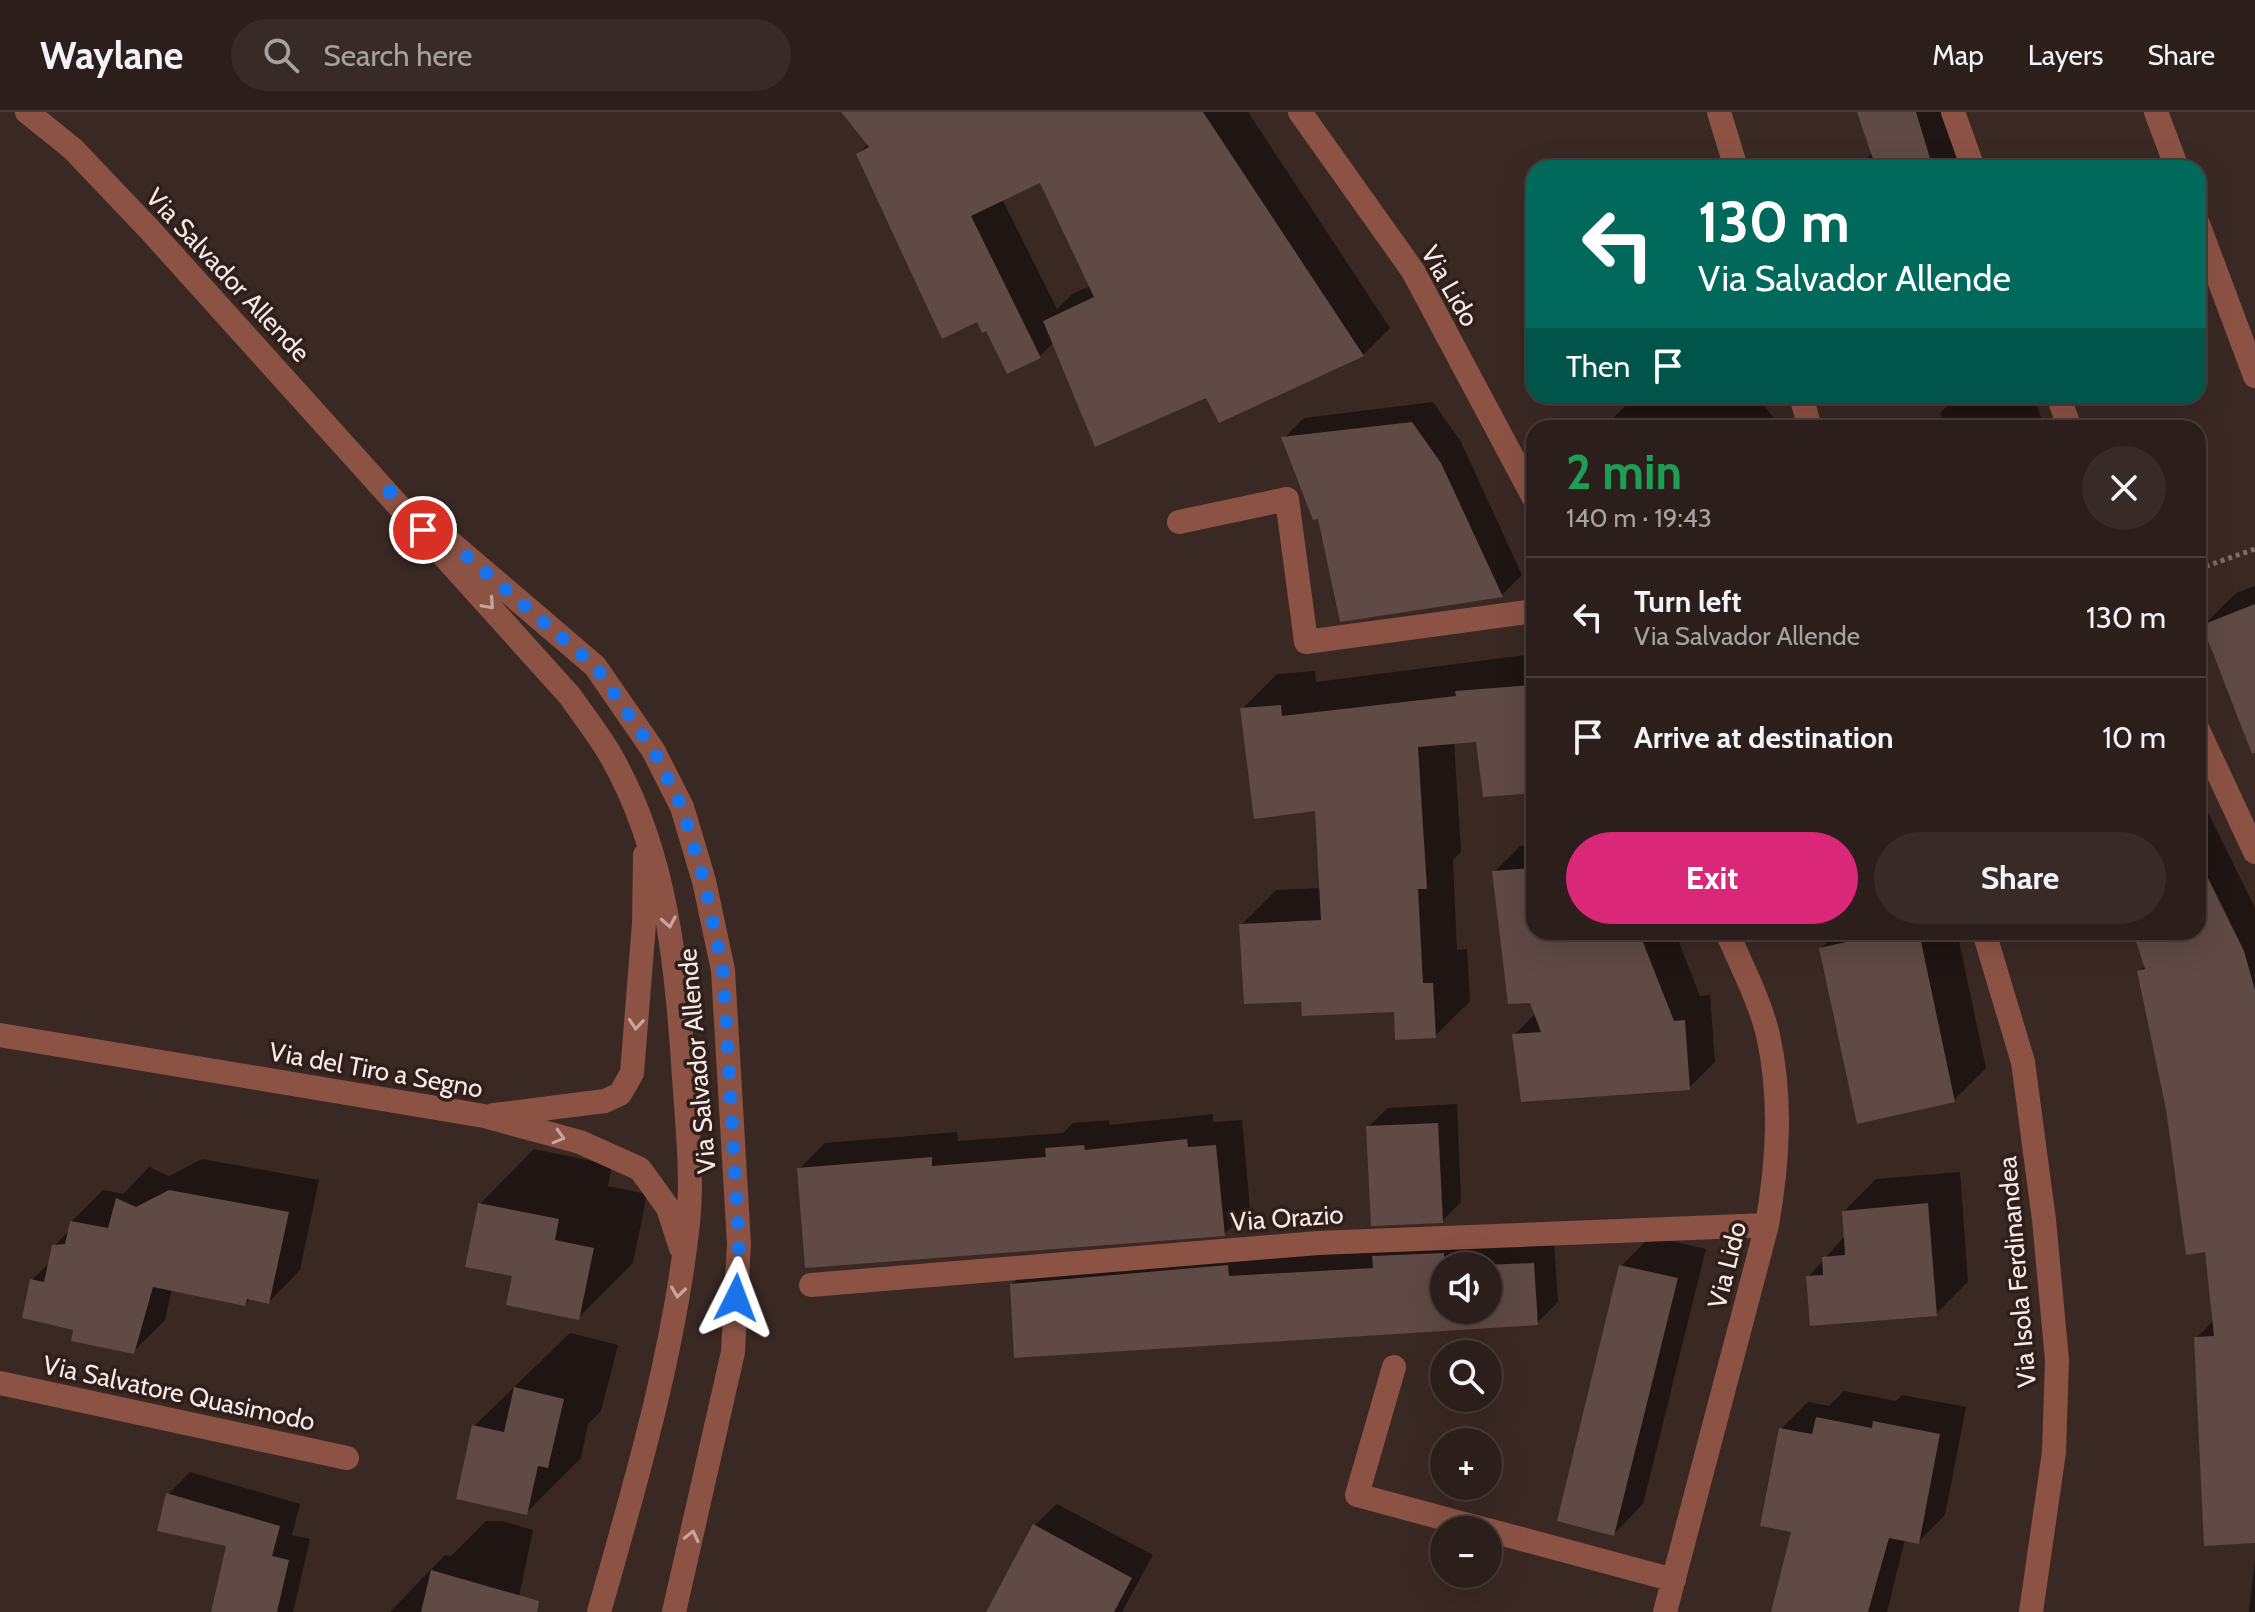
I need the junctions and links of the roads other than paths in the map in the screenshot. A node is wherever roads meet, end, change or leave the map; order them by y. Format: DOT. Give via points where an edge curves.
graph roads {
  1 [pos="27,112"];
  2 [pos="1300,112"];
  3 [pos="1719,112"];
  4 [pos="1953,112"];
  5 [pos="2156,112"];
  6 [pos="1734,160"];
  7 [pos="1970,160"];
  8 [pos="2174,160"];
  9 [pos="2206,245"];
  10 [pos="2255,376"];
  11 [pos="381,483"];
  12 [pos="1526,483"];
  13 [pos="1179,522"];
  14 [pos="1526,612"];
  15 [pos="2206,747"];
  16 [pos="645,835"];
  17 [pos="2255,852"];
  18 [pos="1730,940"];
  19 [pos="1986,940"];
  20 [pos="0,1035"];
  21 [pos="484,1116"];
  22 [pos="1767,1225"];
  23 [pos="683,1255"];
  24 [pos="811,1285"];
  25 [pos="1394,1367"];
  26 [pos="0,1383"];
  27 [pos="347,1458"];
  28 [pos="1436,1516"];
  29 [pos="1502,1534"];
  30 [pos="1674,1580"];
  31 [pos="599,1612"];
  32 [pos="674,1612"];
  33 [pos="1665,1612"];
  34 [pos="2031,1612"];
  1 -- 11 [label="street, Via Salvador Allende" via="73,149"];
  2 -- 12 [label="street, Via Lido" via="1413,271"];
  3 -- 6 [label="street"];
  4 -- 7 [label="street"];
  5 -- 8 [label="street"];
  9 -- 10 [label="street"];
  11 -- 16 [label="street, Via Salvador Allende, one-way" via="570,696 611,756"];
  32 -- 11 [label="street, Via Salvador Allende, one-way" via="733,1352 739,1244 723,970 704,881 675,793 653,750 595,666"];
  13 -- 14 [label="street" via="1287,499 1306,642"];
  15 -- 17 [label="street"];
  16 -- 21 [label="street, one-way" via="632,1073 620,1094 605,1101"];
  16 -- 23 [label="street, Via Salvador Allende, one-way" via="662,885 677,972 687,1119 689,1220"];
  18 -- 22 [label="street, Via Lido" via="1767,1033 1775,1082 1778,1132"];
  19 -- 34 [label="street, Via Isola Ferdinandea" via="2023,1062 2057,1360 2054,1452"];
  20 -- 21 [label="street, Via del Tiro a Segno"];
  21 -- 23 [label="street, Via del Tiro a Segno, one-way" via="580,1142 640,1169 668,1208"];
  22 -- 24 [label="street, Via Orazio" via="1318,1243"];
  22 -- 30 [label="street, Via Lido"];
  23 -- 31 [label="street, Via Salvador Allende, one-way" via="676,1310"];
  25 -- 28 [label="street" via="1357,1495"];
  26 -- 27 [label="street, Via Salvatore Quasimodo"];
  29 -- 30 [label="street"];
  30 -- 33 [label="street, Via Lido"];
}
